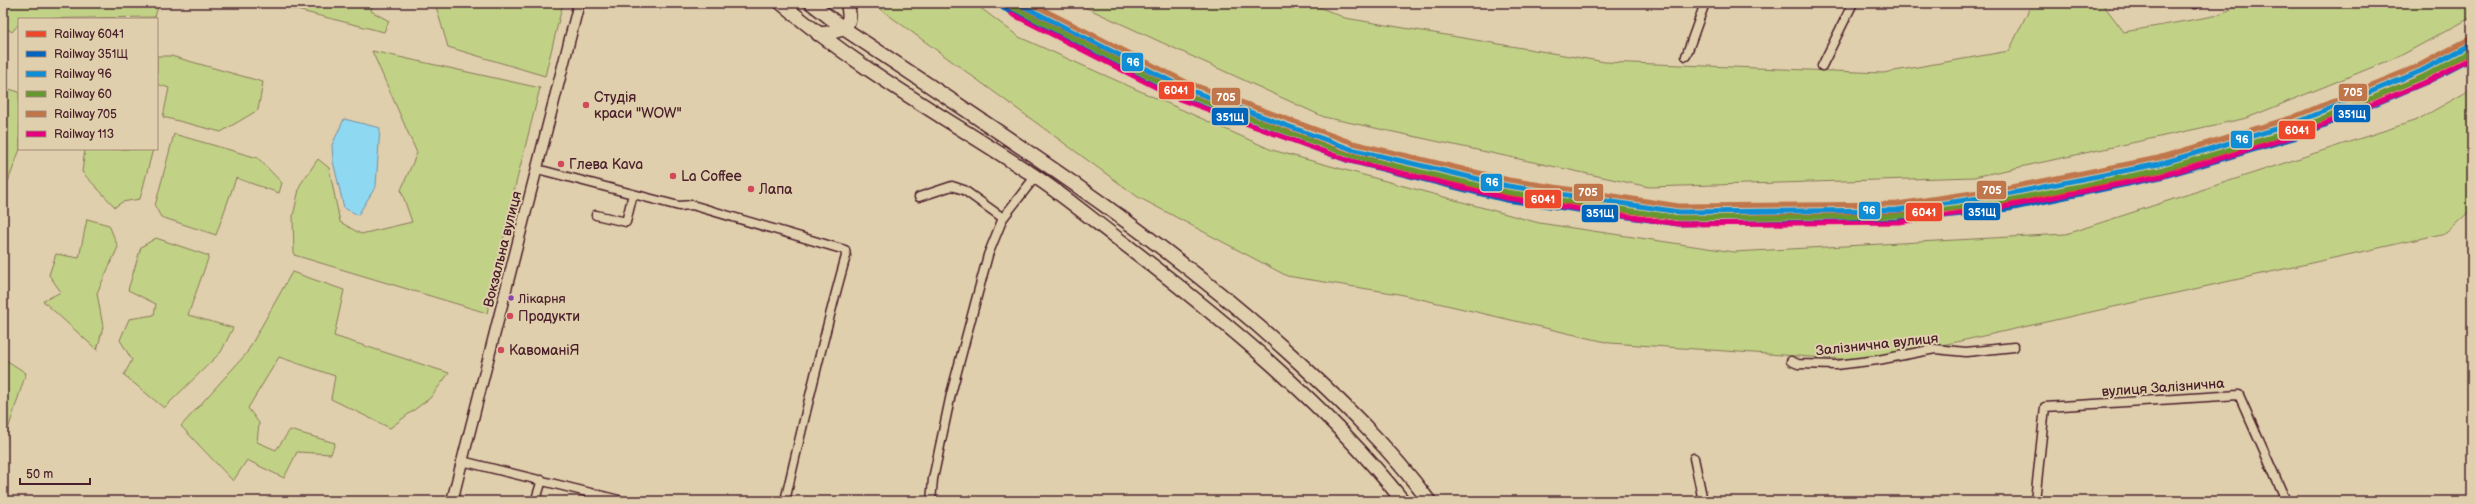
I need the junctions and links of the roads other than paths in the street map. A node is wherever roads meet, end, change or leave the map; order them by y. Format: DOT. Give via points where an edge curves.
graph roads {
  1 [pos="579,3"];
  2 [pos="780,3"];
  3 [pos="811,3"];
  4 [pos="847,3"];
  5 [pos="1705,3"];
  6 [pos="1853,3"];
  7 [pos="843,28"];
  8 [pos="818,34"];
  9 [pos="1686,56"];
  10 [pos="1822,66"];
  11 [pos="537,169"];
  12 [pos="1035,176"];
  13 [pos="633,194"];
  14 [pos="919,197"];
  15 [pos="596,215"];
  16 [pos="1003,218"];
  17 [pos="2014,347"];
  18 [pos="1791,361"];
  19 [pos="1694,458"];
  20 [pos="462,461"];
  21 [pos="542,480"];
  22 [pos="538,496"];
  23 [pos="452,501"];
  24 [pos="623,501"];
  25 [pos="785,501"];
  26 [pos="931,501"];
  27 [pos="1403,501"];
  28 [pos="1428,501"];
  29 [pos="1703,501"];
  30 [pos="2035,501"];
  31 [pos="2286,501"];
  1 -- 11 [label="street, Вокзальна вулиця"];
  2 -- 8 [label="highway"];
  3 -- 7 [label="highway"];
  4 -- 7 [label="highway" via="850,14 848,23"];
  5 -- 9 [label="street"];
  6 -- 10 [label="street"];
  7 -- 8 [label="highway" via="838,32"];
  7 -- 28 [label="highway" via="1086,191 1203,278 1324,386 1385,449"];
  8 -- 12 [label="highway"];
  11 -- 13 [label="street"];
  11 -- 20 [label="street, Вокзальна вулиця"];
  12 -- 16 [label="street"];
  12 -- 27 [label="highway" via="1197,300 1304,395 1370,461"];
  13 -- 15 [label="street" via="626,222"];
  13 -- 25 [label="street" via="678,206 692,205 845,250 846,256 814,375"];
  14 -- 16 [label="street" via="952,186 964,190"];
  16 -- 26 [label="street" via="988,255 951,394 933,479"];
  17 -- 18 [label="street, Залізнична вулиця" via="1966,352 1935,349 1886,359 1836,364 1798,364"];
  19 -- 29 [label="street"];
  20 -- 21 [label="street"];
  20 -- 23 [label="street, Вокзальна вулиця"];
  21 -- 22 [label="street"];
  21 -- 24 [label="street"];
  30 -- 31 [label="street, вулиця Залізнична" via="2045,408 2239,395"];
}
